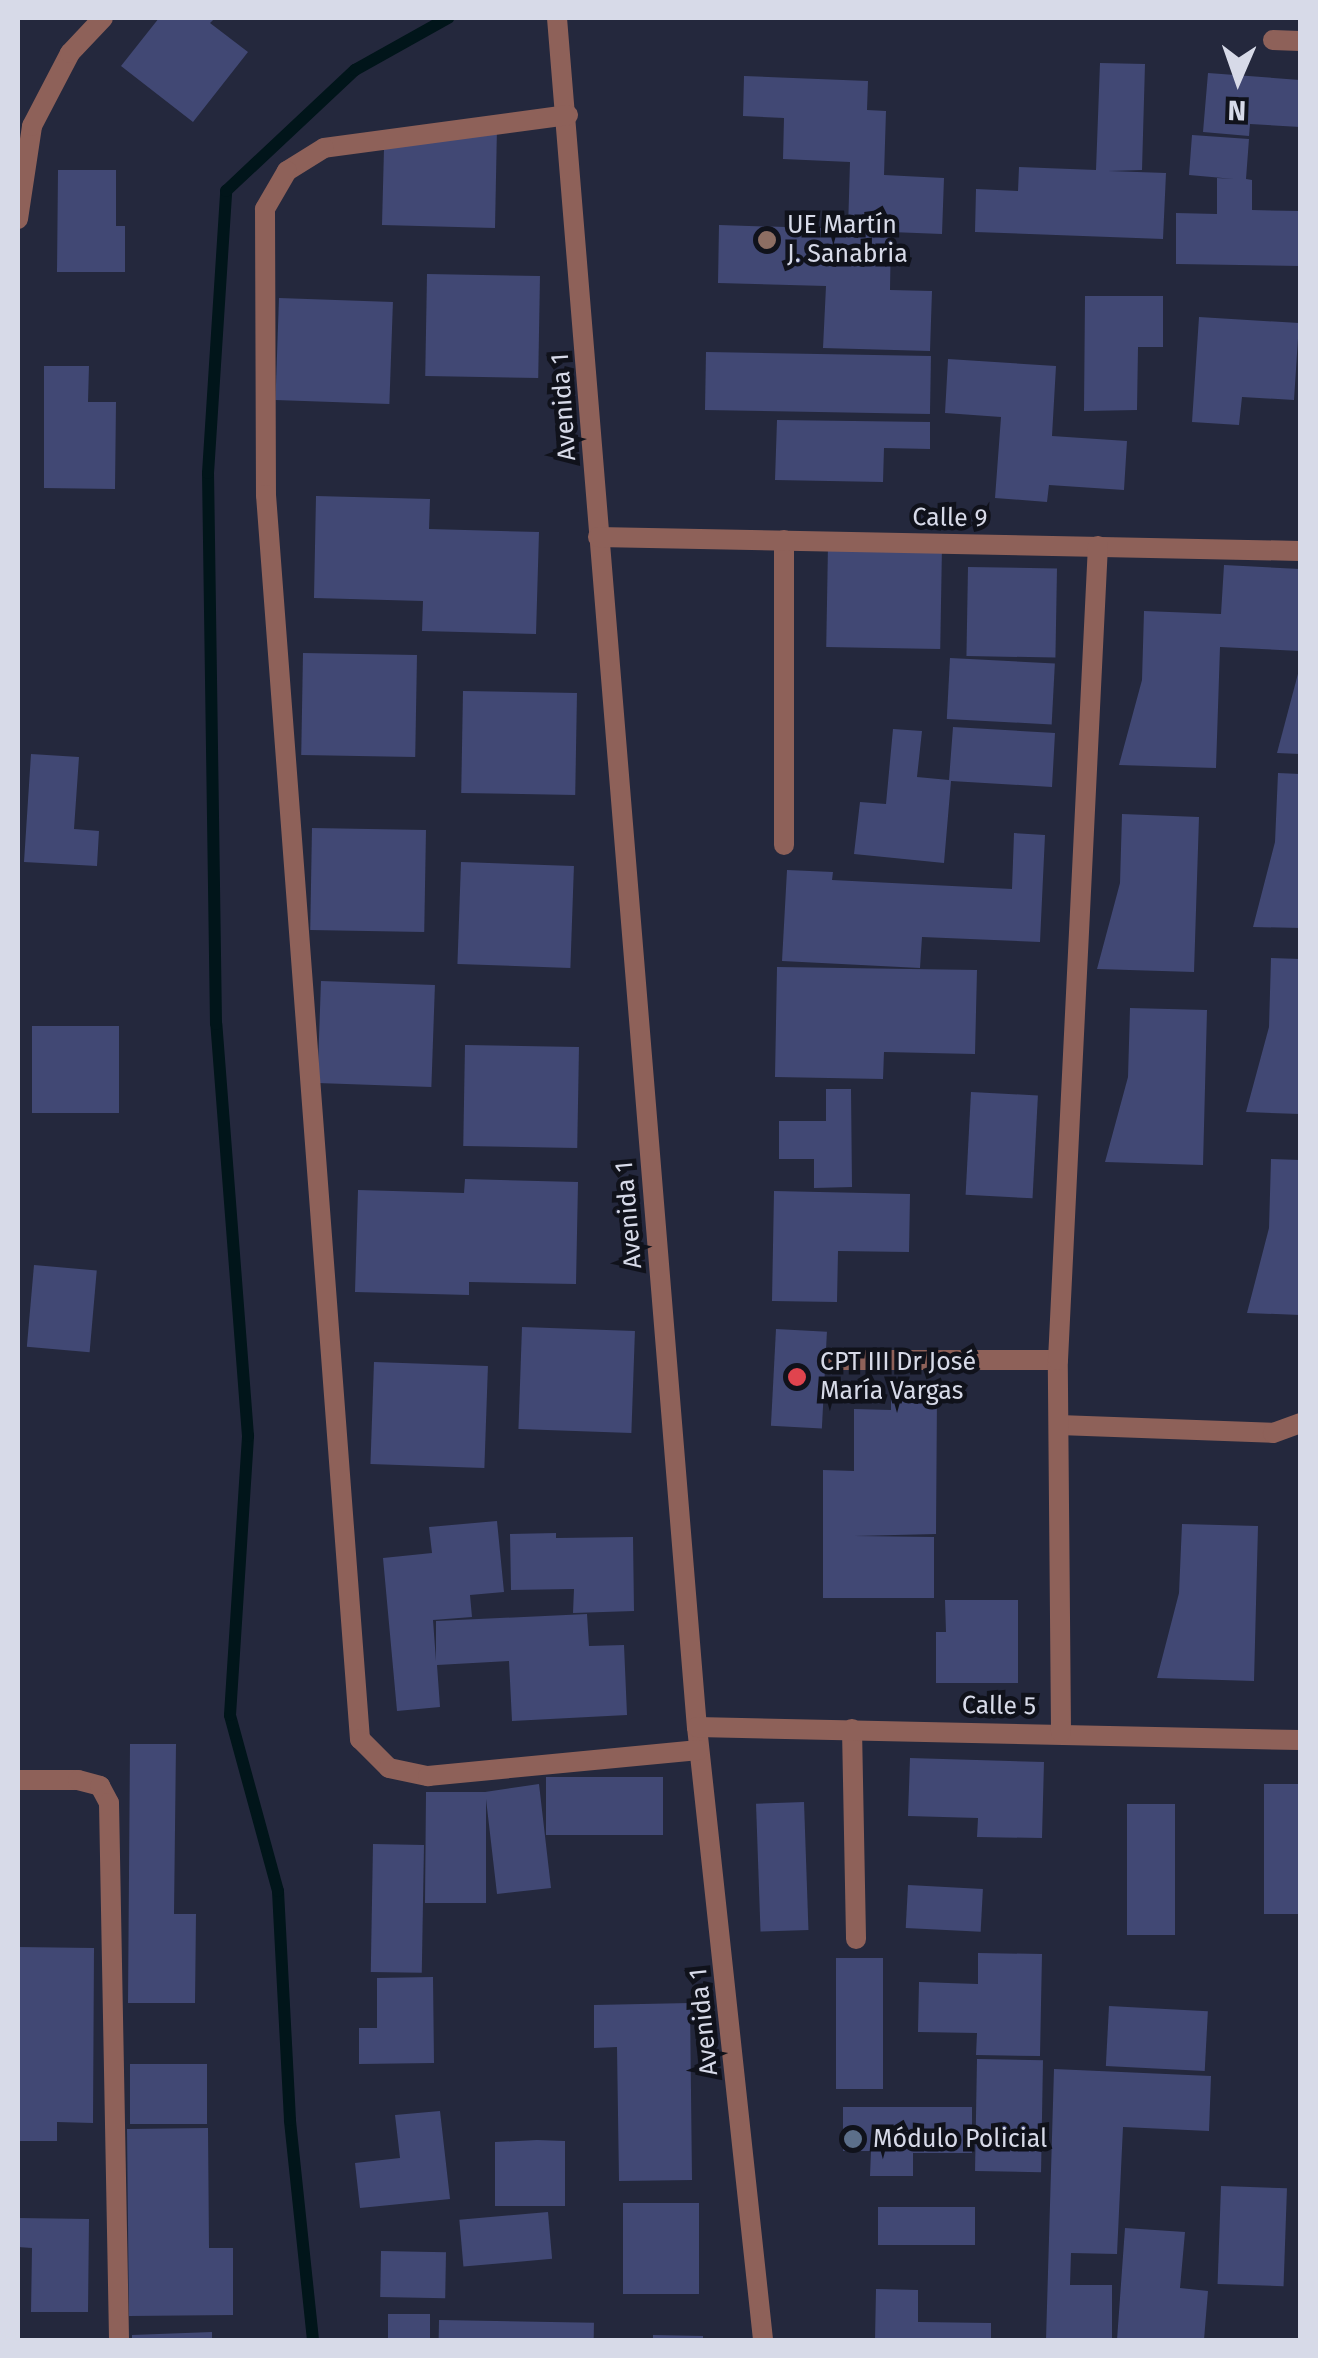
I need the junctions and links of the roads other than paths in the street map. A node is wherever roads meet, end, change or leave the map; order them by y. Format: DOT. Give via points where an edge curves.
graph roads {
  1 [pos="103,18"];
  2 [pos="557,18"];
  3 [pos="1273,40"];
  4 [pos="1300,41"];
  5 [pos="568,115"];
  6 [pos="18,219"];
  7 [pos="598,536"];
  8 [pos="784,540"];
  9 [pos="1098,546"];
  10 [pos="1300,551"];
  11 [pos="784,846"];
  12 [pos="832,1360"];
  13 [pos="1058,1360"];
  14 [pos="1059,1424"];
  15 [pos="1300,1424"];
  16 [pos="697,1727"];
  17 [pos="852,1729"];
  18 [pos="1061,1732"];
  19 [pos="1300,1740"];
  20 [pos="699,1750"];
  21 [pos="18,1780"];
  22 [pos="856,1940"];
  23 [pos="118,2340"];
  24 [pos="763,2340"];
  1 -- 6 [label="street" via="70,53 32,126"];
  2 -- 5 [label="street, Avenida 1"];
  3 -- 4 [label="street"];
  5 -- 7 [label="street, Avenida 1"];
  5 -- 20 [label="street" via="324,148 287,171 265,209 266,494 360,1739 389,1768 428,1776"];
  7 -- 8 [label="street, Calle 9"];
  7 -- 16 [label="street, Avenida 1"];
  8 -- 9 [label="street, Calle 9"];
  8 -- 11 [label="street"];
  9 -- 10 [label="street, Calle 9"];
  9 -- 13 [label="street"];
  12 -- 13 [label="street"];
  13 -- 14 [label="street"];
  14 -- 15 [label="street" via="1272,1433"];
  14 -- 18 [label="street"];
  16 -- 17 [label="street, Calle 5"];
  16 -- 20 [label="street, Avenida 1"];
  17 -- 18 [label="street, Calle 5"];
  17 -- 22 [label="street"];
  18 -- 19 [label="street, Calle 5"];
  20 -- 24 [label="street, Avenida 1"];
  21 -- 23 [label="street" via="78,1780 100,1786 109,1803"];
}
